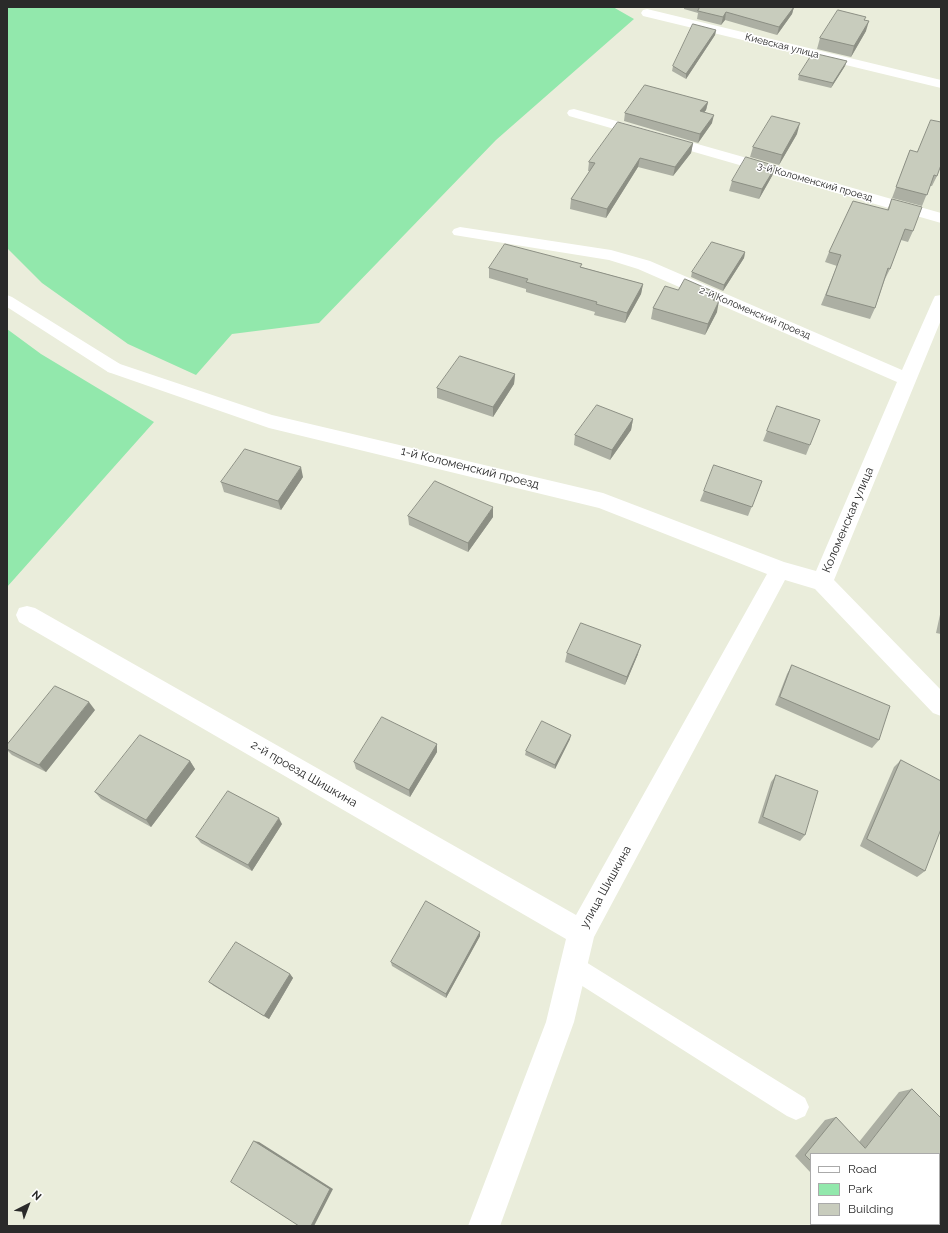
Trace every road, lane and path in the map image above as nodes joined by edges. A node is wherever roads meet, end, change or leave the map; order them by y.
1 (647, 13) dead end
2 (941, 84) edge
3 (574, 113) dead end
4 (941, 218) edge
5 (460, 232) dead end
6 (7, 300) edge
7 (941, 300) edge
8 (114, 368) joint
9 (907, 379) junction
10 (780, 570) junction
11 (822, 582) junction
12 (27, 615) dead end
13 (941, 706) edge
14 (581, 933) junction
15 (573, 967) junction
16 (796, 1107) dead end
17 (484, 1226) edge

1 - 2 street, Киевская улица
3 - 4 street, 3-й Коломенский проезд
5 - 9 street, 2-й Коломенский проезд
6 - 8 lane
7 - 9 street, Коломенская улица
8 - 10 street, 1-й Коломенский проезд
9 - 11 street, Коломенская улица
10 - 11 street, 1-й Коломенский проезд
10 - 14 street, улица Шишкина
11 - 13 street, Коломенская улица
12 - 14 street, 2-й проезд Шишкина
14 - 15 street, улица Шишкина
15 - 16 lane
15 - 17 street, улица Шишкина

